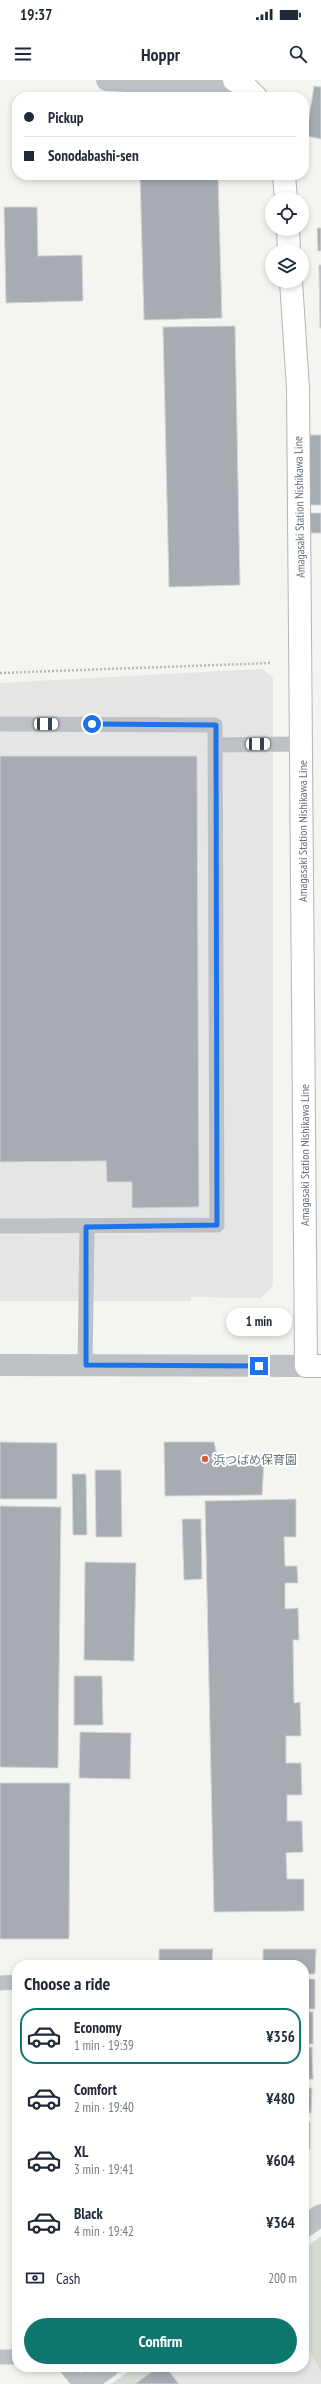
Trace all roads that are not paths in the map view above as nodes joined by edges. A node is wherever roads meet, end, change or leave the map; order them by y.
1 (107, 80) edge
2 (245, 88) edge
3 (284, 180) edge
4 (285, 192) edge
5 (291, 288) edge
6 (0, 724) edge
7 (301, 744) junction
8 (215, 745) junction
9 (0, 1226) edge
10 (86, 1227) junction
11 (0, 1365) edge
12 (86, 1365) junction
13 (313, 1366) edge
14 (12, 1982) edge
15 (0, 1983) edge
16 (321, 2215) edge
17 (309, 2223) edge
18 (0, 2357) edge
19 (12, 2357) edge
20 (70, 2372) edge
21 (101, 2372) edge
22 (80, 2384) edge
23 (84, 2384) edge

1 - 2 street
3 - 4 main road
5 - 7 main road, Amagasaki Station Nishikawa Line
6 - 8 lane
7 - 8 lane
7 - 13 main road, Amagasaki Station Nishikawa Line
8 - 10 lane
9 - 10 lane
10 - 12 lane
11 - 12 street
12 - 13 street
14 - 15 lane
16 - 17 street
18 - 19 lane
20 - 22 lane
21 - 23 street

